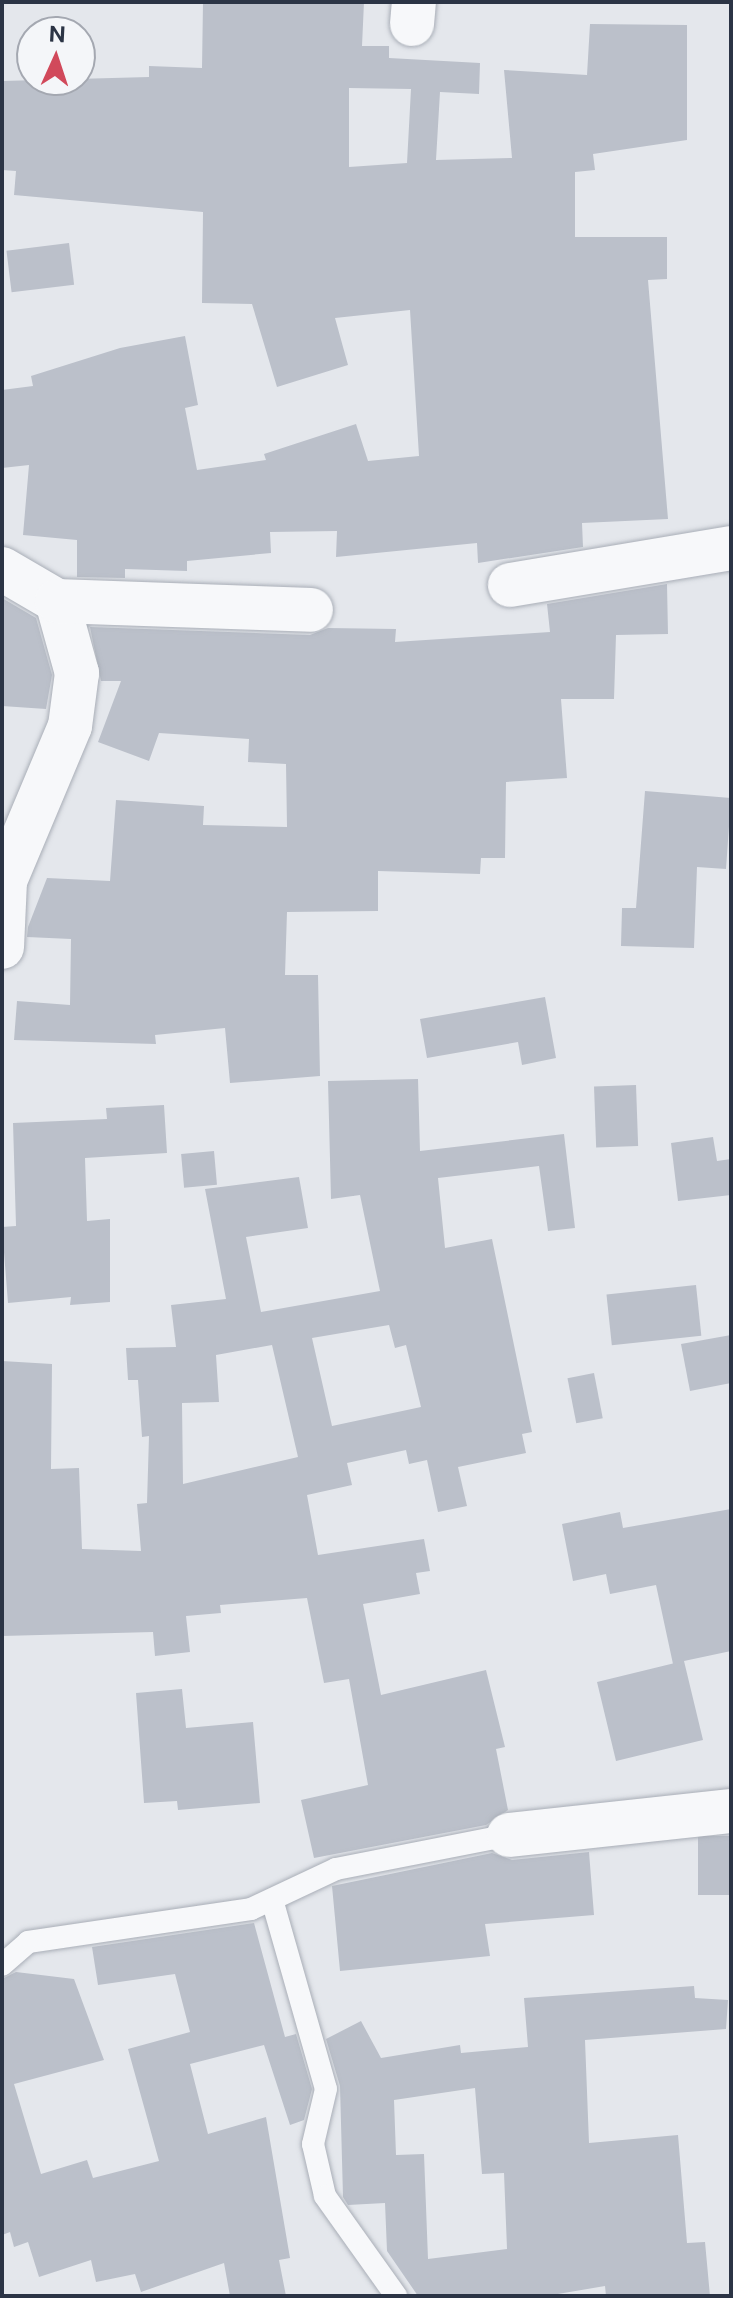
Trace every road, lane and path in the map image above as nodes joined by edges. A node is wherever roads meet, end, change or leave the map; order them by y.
1 (731, 548) edge
2 (2, 569) edge
3 (510, 585) dead end
4 (57, 601) junction
5 (311, 610) dead end
6 (2, 947) edge
7 (731, 1811) edge
8 (509, 1835) joint
9 (273, 1903) junction
10 (2, 1965) edge
11 (396, 2296) edge

1 - 3 street
2 - 4 street
4 - 5 street
4 - 6 street
7 - 8 street
8 - 9 lane
9 - 10 lane
9 - 11 lane

